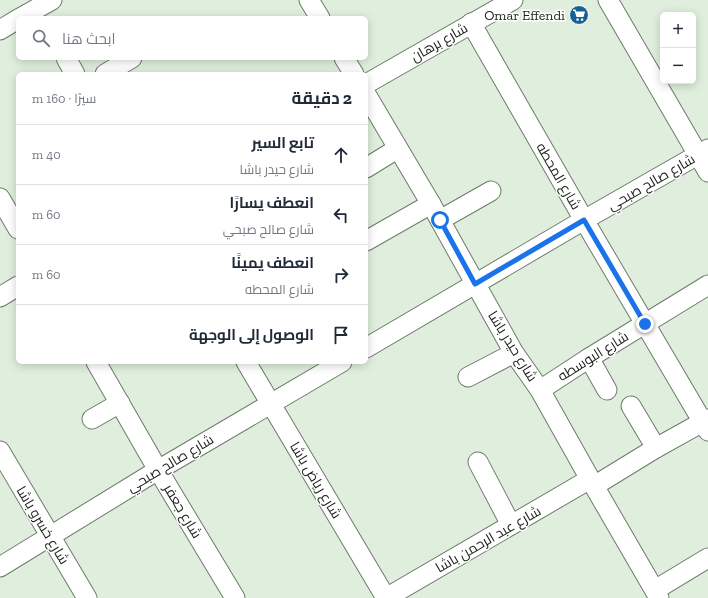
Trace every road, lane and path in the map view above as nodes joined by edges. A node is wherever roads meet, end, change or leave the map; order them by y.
1 (310, 0) edge
2 (513, 0) edge
3 (608, 0) edge
4 (41, 7) edge
5 (24, 16) edge
6 (319, 16) edge
7 (16, 21) edge
8 (472, 23) junction
9 (0, 30) edge
10 (67, 60) edge
11 (128, 60) edge
12 (345, 60) edge
13 (74, 72) edge
14 (108, 72) edge
15 (353, 72) edge
16 (368, 83) edge
17 (368, 97) edge
18 (397, 148) junction
19 (703, 152) edge
20 (368, 167) edge
21 (708, 172) edge
22 (491, 191) dead end
23 (7, 201) edge
24 (435, 212) junction
25 (584, 220) junction
26 (16, 224) edge
27 (368, 240) edge
28 (475, 284) junction
29 (708, 285) edge
30 (16, 287) edge
31 (0, 297) edge
32 (645, 324) junction
33 (368, 347) edge
34 (514, 353) junction
35 (589, 358) junction
36 (97, 364) edge
37 (247, 364) edge
38 (339, 364) edge
39 (468, 377) dead end
40 (540, 390) junction
41 (607, 390) dead end
42 (120, 403) junction
43 (271, 404) junction
44 (631, 406) dead end
45 (92, 419) dead end
46 (706, 424) edge
47 (656, 448) junction
48 (0, 451) edge
49 (478, 462) dead end
50 (158, 470) junction
51 (592, 482) junction
52 (511, 525) junction
53 (50, 536) junction
54 (708, 558) edge
55 (0, 567) edge
56 (657, 594) edge
57 (87, 598) edge
58 (235, 598) edge
59 (386, 598) edge

1 - 6 street
2 - 8 street, شارع برهان
3 - 19 street
4 - 5 street
7 - 9 street
8 - 16 street, شارع برهان
8 - 25 street, شارع المحطه
10 - 13 street
11 - 14 street
12 - 15 street
17 - 18 street, شارع حيدر باشا
18 - 20 street
18 - 24 street, شارع حيدر باشا
19 - 21 street
19 - 25 street, شارع صالح صبحي
22 - 24 street
23 - 26 street
24 - 27 street
24 - 28 street, شارع حيدر باشا
25 - 28 street, شارع صالح صبحي
25 - 32 street, شارع المحطه
28 - 33 street, شارع صالح صبحي
28 - 34 street, شارع حيدر باشا
29 - 32 street, شارع البوسطه
30 - 31 street
32 - 35 street, شارع البوسطه
32 - 46 street, شارع المحطه
34 - 39 street
34 - 40 street, شارع حيدر باشا
35 - 40 street, شارع البوسطه
35 - 41 street
36 - 42 street, شارع جعفر
37 - 43 street, شارع رياض باشا
38 - 43 street, شارع صالح صبحي
40 - 51 street, شارع حيدر باشا
42 - 45 street
42 - 50 street, شارع جعفر
43 - 50 street, شارع صالح صبحي
43 - 59 street, شارع رياض باشا
44 - 47 street
46 - 47 street, شارع عبد الرحمن باشا
47 - 51 street, شارع عبد الرحمن باشا
48 - 53 street, شارع خسرو باشا
49 - 52 street
50 - 53 street, شارع صالح صبحي
50 - 58 street, شارع جعفر
51 - 52 street, شارع عبد الرحمن باشا
51 - 56 street, شارع حيدر باشا
52 - 59 street, شارع عبد الرحمن باشا
53 - 55 street, شارع صالح صبحي
53 - 57 street, شارع خسرو باشا
54 - 56 street

